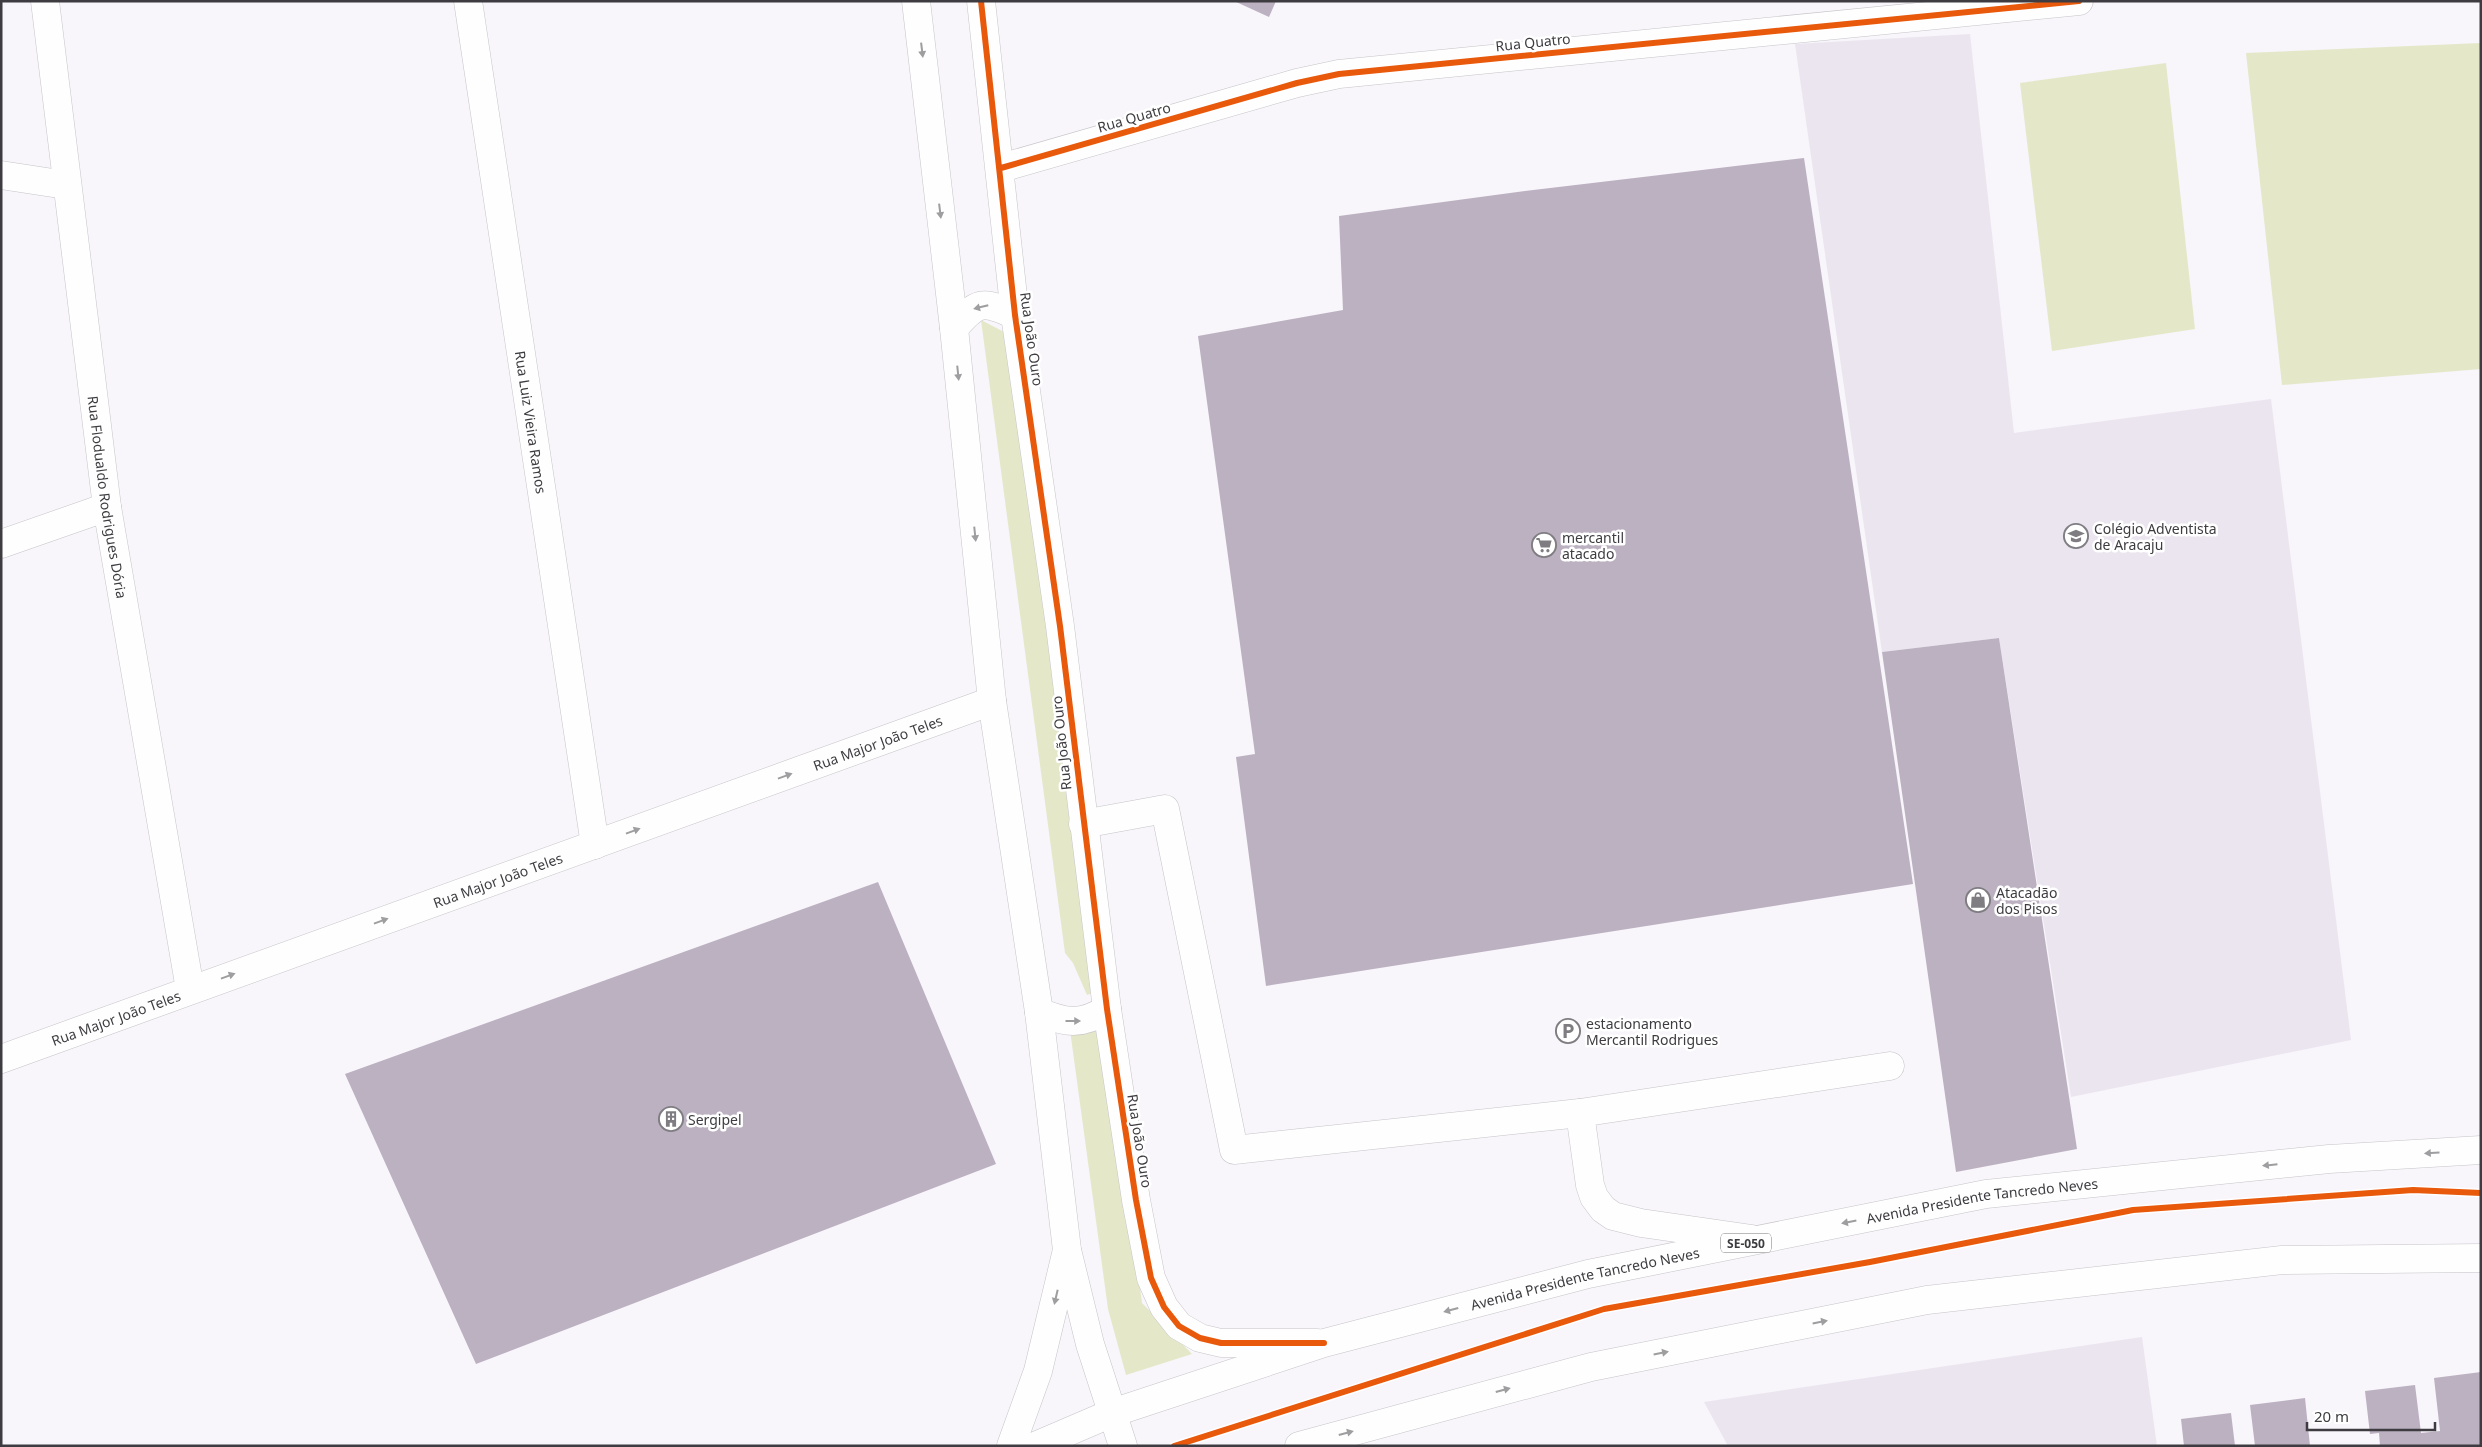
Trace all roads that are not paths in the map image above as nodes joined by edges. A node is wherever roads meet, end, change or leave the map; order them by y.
1 (45, 1) edge
2 (468, 1) edge
3 (916, 1) edge
4 (981, 1) edge
5 (2078, 1) edge
6 (1000, 168) junction
7 (1, 175) edge
8 (66, 185) junction
9 (1015, 315) junction
10 (954, 328) junction
11 (107, 507) junction
12 (1, 544) edge
13 (992, 701) junction
14 (1083, 824) junction
15 (595, 845) junction
16 (190, 989) junction
17 (1107, 1009) junction
18 (1039, 1012) junction
19 (1, 1059) edge
20 (1890, 1066) dead end
21 (1580, 1113) junction
22 (2481, 1150) edge
23 (1759, 1240) junction
24 (1067, 1250) junction
25 (2481, 1258) edge
26 (1324, 1343) junction
27 (1112, 1413) junction
28 (1011, 1446) edge
29 (1035, 1446) edge
30 (1123, 1446) edge
31 (1299, 1446) edge

1 - 8 street, Rua Flodualdo Rodrigues Dória
2 - 15 street, Rua Luiz Vieira Ramos
3 -> 10 street
4 - 6 street, Rua João Ouro
5 - 6 street, Rua Quatro
6 - 9 street, Rua João Ouro
7 - 8 street
8 - 11 street, Rua Flodualdo Rodrigues Dória
9 -> 10 street
9 - 14 street, Rua João Ouro
10 -> 13 street
11 - 12 street
11 - 16 street, Rua Flodualdo Rodrigues Dória
15 -> 13 street, Rua Major João Teles
13 - 18 street
14 - 17 street, Rua João Ouro
14 - 21 street
16 -> 15 street, Rua Major João Teles
16 - 19 street, Rua Major João Teles
18 -> 17 street
17 - 26 street, Rua João Ouro
18 - 24 street
20 - 21 street
21 - 23 street
22 -> 23 street, Avenida Presidente Tancredo Neves / SE-050
23 -> 26 street, Avenida Presidente Tancredo Neves / SE-050
24 - 27 street
24 -> 28 street
31 -> 25 street
26 - 27 street, Avenida Presidente Tancredo Neves / SE-050
27 - 29 street, Avenida Presidente Tancredo Neves / SE-050
27 - 30 street

